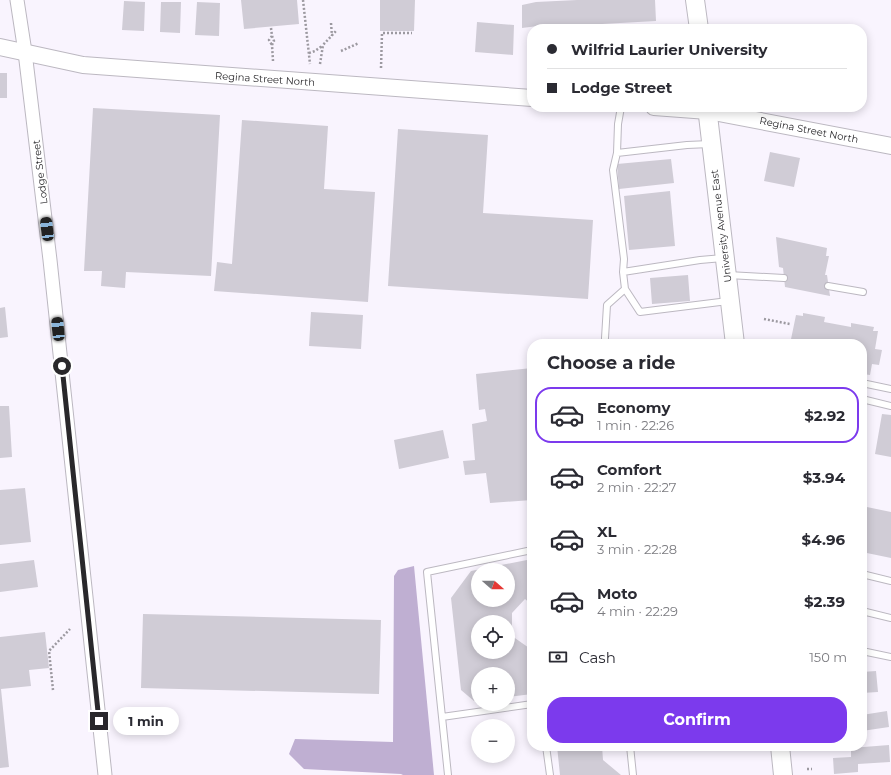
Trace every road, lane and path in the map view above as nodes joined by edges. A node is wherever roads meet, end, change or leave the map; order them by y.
1 (17, 0) edge
2 (303, 0) edge
3 (696, 0) edge
4 (331, 23) dead end
5 (698, 24) edge
6 (271, 28) dead end
7 (336, 31) dead end
8 (412, 33) dead end
9 (332, 36) junction
10 (360, 43) dead end
11 (323, 45) junction
12 (0, 48) edge
13 (26, 52) junction
14 (341, 52) dead end
15 (309, 53) junction
16 (273, 61) dead end
17 (310, 64) dead end
18 (320, 64) dead end
19 (381, 68) dead end
20 (527, 98) edge
21 (620, 112) edge
22 (708, 112) edge
23 (723, 112) edge
24 (712, 144) junction
25 (891, 146) edge
26 (617, 153) junction
27 (726, 266) junction
28 (623, 272) junction
29 (784, 278) dead end
30 (828, 286) dead end
31 (624, 288) junction
32 (863, 292) dead end
33 (730, 301) junction
34 (764, 319) dead end
35 (790, 324) dead end
36 (605, 338) dead end
37 (734, 339) edge
38 (867, 384) edge
39 (891, 389) edge
40 (867, 400) edge
41 (891, 406) edge
42 (527, 551) edge
43 (867, 575) edge
44 (891, 581) edge
45 (867, 612) edge
46 (891, 618) edge
47 (70, 628) dead end
48 (867, 652) edge
49 (891, 657) edge
50 (53, 690) dead end
51 (527, 705) edge
52 (442, 717) junction
53 (547, 751) edge
54 (631, 751) edge
55 (781, 751) edge
56 (807, 769) dead end
57 (812, 769) dead end
58 (105, 775) edge
59 (448, 775) edge
60 (550, 775) edge
61 (633, 775) edge
62 (783, 775) edge

1 - 13 street, Lodge Street
2 - 15 path
3 - 5 main road
4 - 9 path
6 - 16 path
7 - 9 path
8 - 19 path
9 - 11 path
10 - 14 path
11 - 15 path
11 - 18 path
12 - 13 street, Regina Street North
13 - 20 street, Regina Street North
13 - 58 street, Lodge Street
15 - 17 path
21 - 26 lane
22 - 24 main road, University Avenue East
23 - 25 street, Regina Street North
24 - 26 lane
24 - 27 main road, University Avenue East
26 - 28 lane
27 - 28 lane
27 - 29 lane
27 - 33 main road, University Avenue East
28 - 31 lane
30 - 32 lane
31 - 33 lane
31 - 36 lane
33 - 37 main road, University Avenue East
34 - 35 path
38 - 39 lane
40 - 41 lane
42 - 52 lane
43 - 44 lane
45 - 46 lane
47 - 50 path
48 - 49 lane
51 - 52 lane
52 - 59 lane
53 - 60 lane
54 - 61 lane
55 - 62 main road
56 - 57 path

